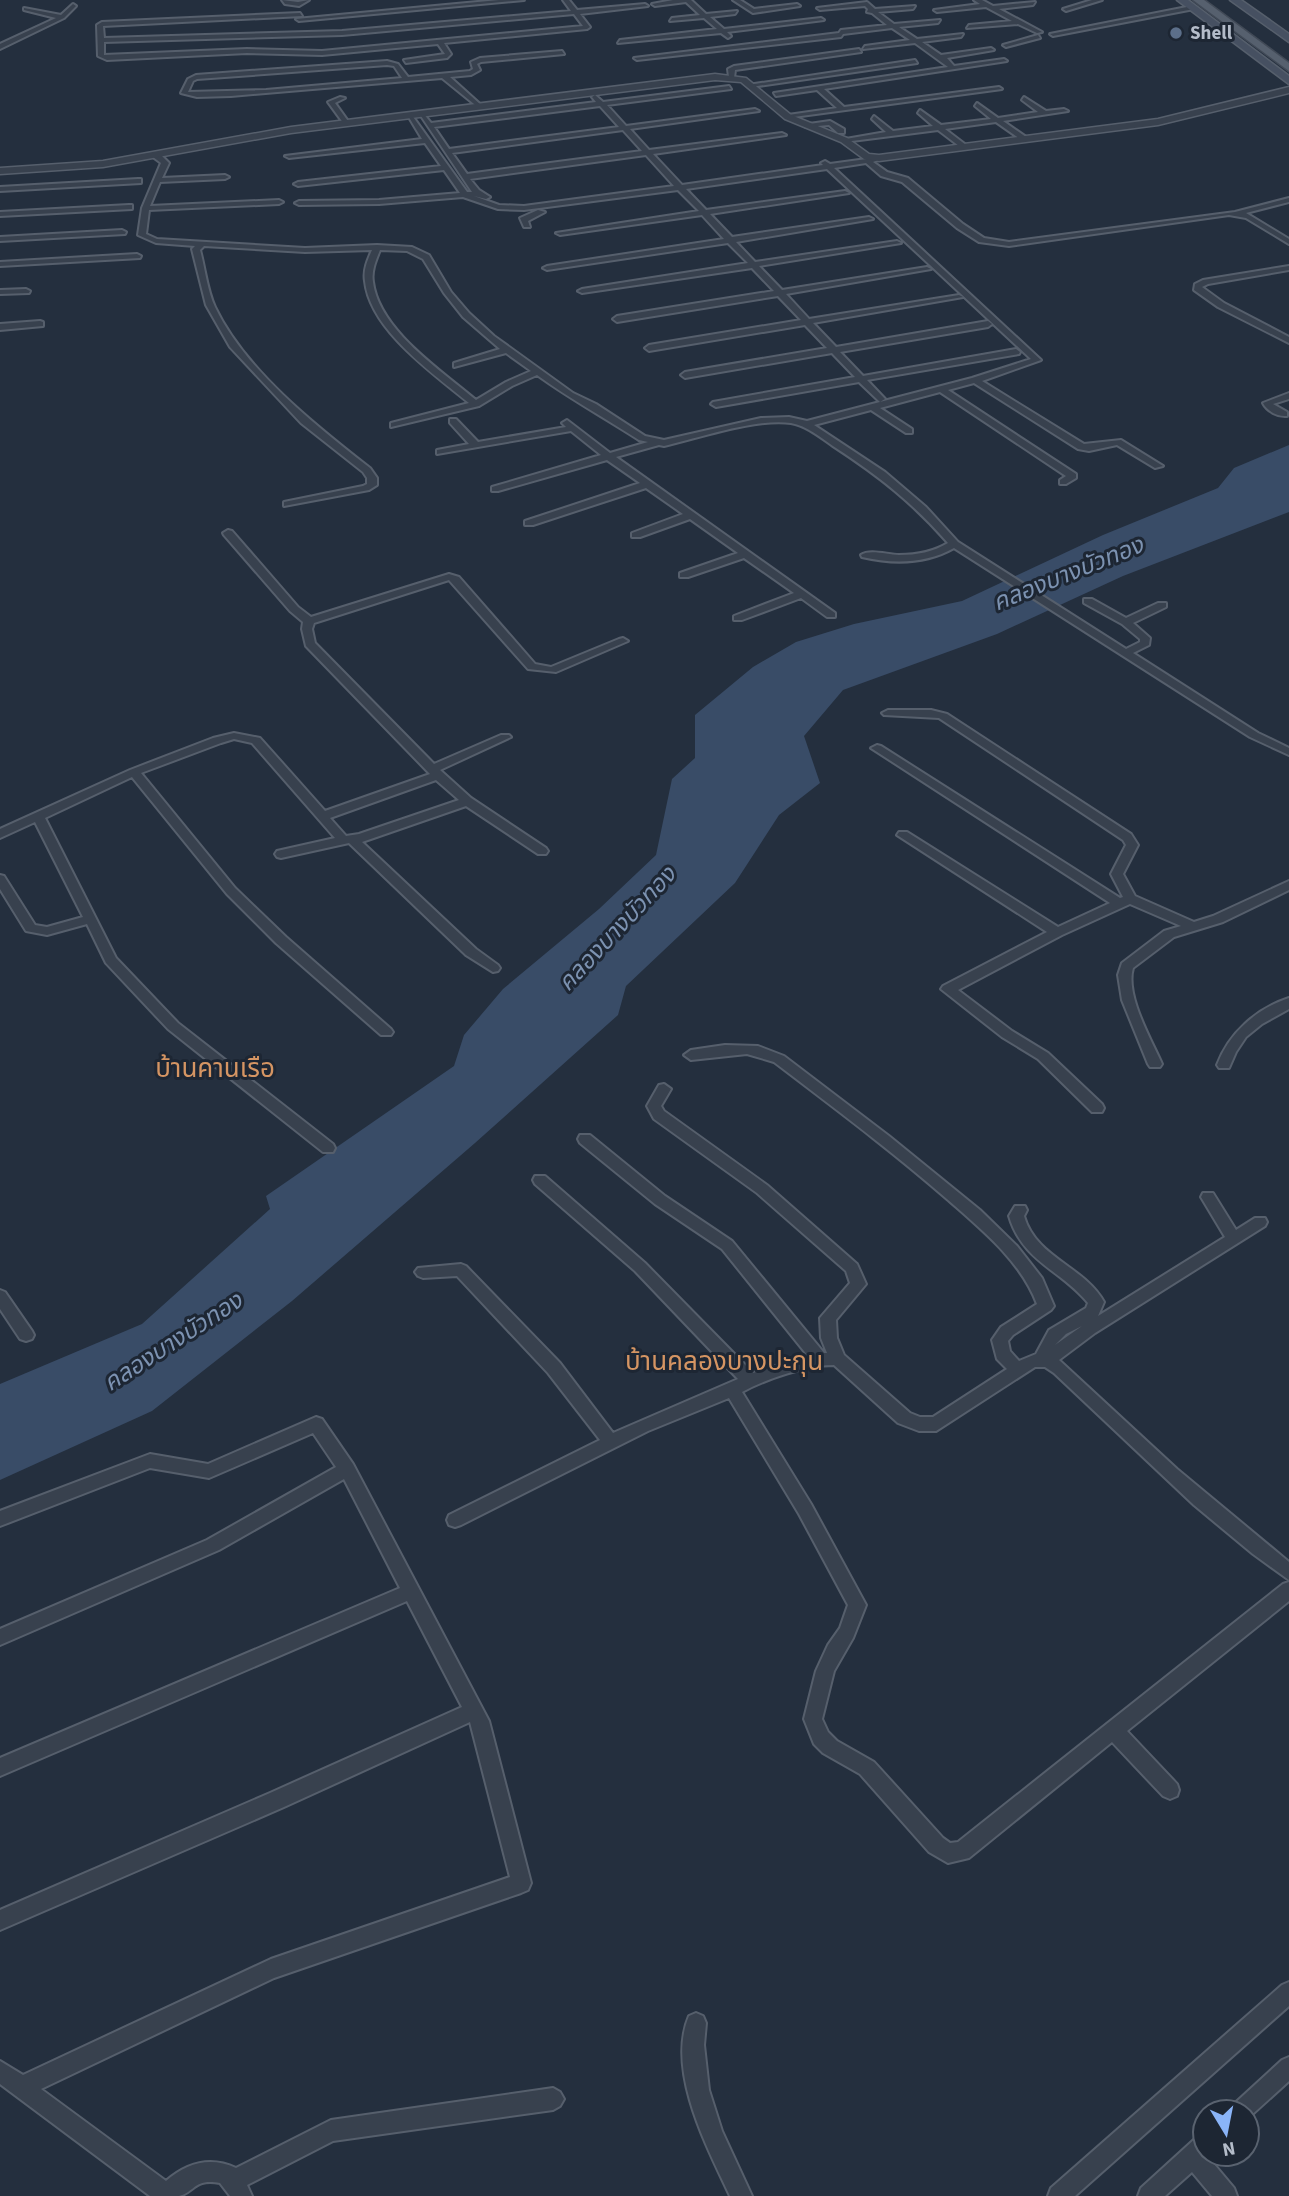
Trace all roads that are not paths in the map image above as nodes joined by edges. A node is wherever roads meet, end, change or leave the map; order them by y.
1 (285, 0) edge
2 (306, 0) edge
3 (521, 0) edge
4 (566, 0) edge
5 (687, 0) edge
6 (736, 0) edge
7 (977, 0) edge
8 (1099, 0) edge
9 (1226, 1) edge
10 (1190, 2) edge
11 (1033, 3) dead end
12 (299, 4) junction
13 (655, 4) dead end
14 (645, 5) dead end
15 (73, 6) dead end
16 (797, 6) dead end
17 (913, 6) dead end
18 (988, 6) junction
19 (820, 8) dead end
20 (26, 9) dead end
21 (1066, 9) dead end
22 (937, 10) dead end
23 (872, 11) junction
24 (577, 12) junction
25 (735, 12) dead end
26 (705, 16) junction
27 (62, 17) junction
28 (300, 17) junction
29 (672, 20) dead end
30 (938, 21) dead end
31 (1018, 22) junction
32 (894, 26) junction
33 (969, 27) dead end
34 (1289, 30) edge
35 (1277, 31) junction
36 (724, 32) junction
37 (289, 34) junction
38 (1039, 35) junction
39 (961, 36) dead end
40 (1289, 39) edge
41 (102, 40) junction
42 (440, 41) junction
43 (917, 41) junction
44 (620, 42) dead end
45 (1006, 45) dead end
46 (0, 47) edge
47 (743, 48) junction
48 (991, 50) dead end
49 (273, 51) junction
50 (562, 53) dead end
51 (1289, 53) edge
52 (940, 57) junction
53 (637, 58) dead end
54 (406, 61) dead end
55 (1004, 61) dead end
56 (915, 62) dead end
57 (761, 64) junction
58 (1289, 68) edge
59 (953, 69) junction
60 (443, 75) junction
61 (732, 77) junction
62 (406, 79) junction
63 (1289, 81) edge
64 (751, 85) junction
65 (729, 88) dead end
66 (818, 88) junction
67 (999, 89) dead end
68 (1289, 90) edge
69 (776, 94) dead end
70 (595, 97) dead end
71 (342, 98) dead end
72 (1024, 99) dead end
73 (603, 104) junction
74 (977, 105) dead end
75 (479, 106) junction
76 (842, 109) junction
77 (755, 111) dead end
78 (1064, 111) dead end
79 (920, 112) dead end
80 (1044, 113) junction
81 (421, 114) junction
82 (409, 115) junction
83 (788, 117) junction
84 (874, 118) dead end
85 (997, 119) junction
86 (347, 122) junction
87 (431, 125) junction
88 (939, 127) junction
89 (626, 128) junction
90 (891, 133) junction
91 (782, 135) dead end
92 (843, 135) junction
93 (1023, 139) junction
94 (427, 141) junction
95 (963, 147) junction
96 (447, 151) junction
97 (649, 153) junction
98 (156, 155) junction
99 (289, 156) dead end
100 (865, 159) junction
101 (826, 165) junction
102 (447, 167) junction
103 (0, 171) edge
104 (225, 177) dead end
105 (466, 177) junction
106 (158, 180) junction
107 (138, 181) dead end
108 (298, 184) dead end
109 (678, 185) junction
110 (0, 189) edge
111 (476, 192) junction
112 (845, 193) dead end
113 (466, 195) junction
114 (1289, 200) edge
115 (279, 202) dead end
116 (299, 203) dead end
117 (541, 206) junction
118 (129, 207) dead end
119 (147, 208) junction
120 (704, 212) junction
121 (1238, 213) junction
122 (0, 215) edge
123 (869, 219) dead end
124 (527, 225) dead end
125 (122, 232) dead end
126 (560, 233) dead end
127 (0, 239) edge
128 (729, 240) junction
129 (1289, 242) edge
130 (203, 243) junction
131 (897, 243) dead end
132 (377, 247) junction
133 (137, 256) dead end
134 (0, 264) edge
135 (752, 265) junction
136 (547, 268) dead end
137 (1289, 268) edge
138 (927, 269) dead end
139 (26, 290) dead end
140 (582, 291) dead end
141 (0, 292) edge
142 (778, 293) junction
143 (959, 297) dead end
144 (617, 319) dead end
145 (807, 322) junction
146 (40, 324) dead end
147 (988, 324) dead end
148 (0, 327) edge
149 (1289, 340) edge
150 (649, 348) dead end
151 (506, 350) junction
152 (834, 350) junction
153 (1016, 352) dead end
154 (457, 365) dead end
155 (537, 372) junction
156 (685, 375) dead end
157 (859, 379) junction
158 (975, 380) junction
159 (941, 389) junction
160 (1289, 396) edge
161 (877, 403) junction
162 (476, 404) junction
163 (716, 404) dead end
164 (1284, 414) dead end
165 (453, 421) dead end
166 (394, 425) dead end
167 (807, 425) junction
168 (909, 431) dead end
169 (654, 443) junction
170 (476, 446) junction
171 (440, 452) dead end
172 (608, 456) junction
173 (1158, 466) dead end
174 (1063, 482) dead end
175 (647, 484) junction
176 (495, 489) dead end
177 (287, 504) dead end
178 (691, 515) junction
179 (529, 523) dead end
180 (228, 533) dead end
181 (636, 536) dead end
182 (954, 544) junction
183 (745, 554) junction
184 (866, 555) dead end
185 (684, 575) dead end
186 (802, 594) junction
187 (1088, 601) dead end
188 (1162, 605) dead end
189 (831, 615) dead end
190 (738, 618) dead end
191 (309, 621) junction
192 (1125, 622) junction
193 (623, 641) dead end
194 (1126, 653) junction
195 (888, 713) dead end
196 (505, 737) dead end
197 (1286, 747) edge
198 (877, 748) dead end
199 (134, 772) junction
200 (435, 772) junction
201 (467, 801) junction
202 (38, 816) junction
203 (323, 816) junction
204 (0, 834) edge
205 (903, 835) dead end
206 (348, 840) junction
207 (542, 852) dead end
208 (281, 853) dead end
209 (0, 878) edge
210 (1289, 885) edge
211 (1274, 892) junction
212 (1289, 901) edge
213 (1125, 902) junction
214 (91, 919) junction
215 (1190, 925) junction
216 (1057, 932) junction
217 (493, 968) dead end
218 (1289, 1003) edge
219 (386, 1032) dead end
220 (691, 1055) dead end
221 (1155, 1065) dead end
222 (1224, 1065) dead end
223 (664, 1089) dead end
224 (1097, 1108) dead end
225 (585, 1139) dead end
226 (328, 1148) dead end
227 (540, 1180) dead end
228 (1208, 1198) dead end
229 (1020, 1210) dead end
230 (1260, 1222) dead end
231 (1234, 1239) junction
232 (423, 1272) dead end
233 (0, 1296) edge
234 (26, 1335) dead end
235 (820, 1359) junction
236 (838, 1359) junction
237 (1044, 1360) junction
238 (1018, 1370) junction
239 (750, 1380) junction
240 (732, 1390) junction
241 (611, 1442) junction
242 (346, 1469) junction
243 (0, 1519) edge
244 (455, 1520) dead end
245 (1289, 1572) edge
246 (1289, 1590) edge
247 (411, 1591) junction
248 (0, 1637) edge
249 (474, 1711) junction
250 (1113, 1730) junction
251 (0, 1767) edge
252 (1170, 1790) dead end
253 (0, 1920) edge
254 (1289, 1992) edge
255 (696, 2023) dead end
256 (1289, 2067) edge
257 (0, 2071) edge
258 (22, 2087) junction
259 (1255, 2098) edge
260 (552, 2099) dead end
261 (1191, 2157) edge
262 (1210, 2168) edge
263 (237, 2189) edge
264 (167, 2195) edge
265 (741, 2196) edge
266 (1059, 2196) edge
267 (1149, 2196) edge
268 (1226, 2196) edge

1 - 12 street
2 - 12 street
3 - 28 street
4 - 24 street
5 - 13 street
5 - 26 street
6 - 16 street
7 - 18 street
8 - 21 street
9 - 35 main road
9 - 51 main road
10 - 38 street
10 - 58 main road
10 - 63 main road
11 - 18 street
12 - 28 street
14 - 24 street
15 - 27 street
17 - 23 street
18 - 22 street
18 - 31 street
19 - 23 street
20 - 27 street
23 - 32 street
23 - 36 street
24 - 37 street
24 - 42 street
25 - 26 street
26 - 29 street
26 - 36 street
27 - 46 street
28 - 37 street
28 - 41 street
30 - 32 street
31 - 33 street
31 - 38 street
32 - 43 street
32 - 47 street
34 - 35 street
35 - 40 main road
36 - 44 street
36 - 47 street
37 - 41 street
37 - 49 street
38 - 45 street
39 - 43 street
41 - 49 street
42 - 49 street
42 - 54 street
43 - 52 street
43 - 57 street
47 - 53 street
47 - 57 street
48 - 52 street
50 - 60 street
52 - 59 street
55 - 59 street
56 - 64 street
57 - 61 street
59 - 66 street
60 - 62 street
60 - 75 street
61 - 64 street
61 - 75 street
62 - 62 street
64 - 83 street
65 - 73 street
66 - 69 street
66 - 76 street
67 - 76 street
68 - 93 street
70 - 73 street
71 - 86 street
72 - 80 street
73 - 87 street
73 - 89 street
74 - 85 street
75 - 81 street
76 - 83 street
77 - 89 street
78 - 80 street
79 - 88 street
80 - 85 street
81 - 82 street
81 - 87 street
82 - 86 street
82 - 94 street
83 - 92 street
84 - 90 street
85 - 88 street
85 - 93 street
86 - 98 street
87 - 96 street
88 - 90 street
88 - 95 street
89 - 96 street
89 - 97 street
90 - 92 street
91 - 97 street
92 - 100 street
93 - 95 street
94 - 99 street
94 - 102 street
95 - 100 street
96 - 105 street
97 - 105 street
97 - 109 street
98 - 103 street
98 - 106 street
100 - 101 street
100 - 121 street
101 - 109 street
101 - 158 street
102 - 108 street
102 - 113 street
104 - 106 street
105 - 111 street
106 - 119 street
107 - 110 street
109 - 111 street
109 - 117 street
109 - 120 street
111 - 113 street
112 - 120 street
113 - 116 street
113 - 117 street
114 - 121 street
115 - 119 street
117 - 124 street
118 - 122 street
119 - 130 street
120 - 126 street
120 - 128 street
121 - 129 street
123 - 128 street
125 - 127 street
128 - 135 street
128 - 136 street
130 - 132 street
130 - 177 street
131 - 135 street
132 - 151 street
132 - 162 street
133 - 134 street
135 - 140 street
135 - 142 street
137 - 149 street
138 - 142 street
139 - 141 street
142 - 144 street
142 - 145 street
143 - 145 street
145 - 150 street
145 - 152 street
146 - 148 street
147 - 152 street
151 - 154 street
151 - 155 street
152 - 156 street
152 - 157 street
153 - 157 street
155 - 162 street
155 - 169 street
157 - 161 street
157 - 163 street
158 - 159 street
158 - 173 street
159 - 161 street
159 - 174 street
160 - 164 street
161 - 167 street
161 - 168 street
162 - 166 street
165 - 170 street
167 - 169 street
167 - 182 street
169 - 172 street
170 - 171 street
170 - 172 street
172 - 175 street
172 - 176 street
175 - 178 street
175 - 179 street
178 - 181 street
178 - 183 street
180 - 191 street
182 - 184 street
182 - 194 street
183 - 185 street
183 - 186 street
186 - 189 street
186 - 190 street
187 - 192 street
188 - 192 street
191 - 193 street
191 - 200 street
192 - 194 street
194 - 197 street
195 - 213 street
196 - 200 street
198 - 213 street
199 - 202 street
199 - 203 street
199 - 219 street
200 - 201 street
200 - 203 street
201 - 206 street
201 - 207 street
202 - 204 street
202 - 214 street
203 - 206 street
205 - 216 street
206 - 208 street
206 - 217 street
209 - 214 street
210 - 211 street
211 - 212 street
211 - 215 street
213 - 215 street
213 - 216 street
214 - 226 street
215 - 221 street
216 - 224 street
218 - 222 street
220 - 238 street
223 - 236 street
225 - 235 street
227 - 239 street
228 - 231 street
229 - 237 street
230 - 231 street
231 - 237 street
232 - 241 street
233 - 234 street
235 - 236 street
235 - 239 street
236 - 238 street
237 - 238 street
237 - 245 street
239 - 240 street
240 - 241 street
240 - 250 street
241 - 244 street
242 - 243 street
242 - 247 street
242 - 248 street
246 - 250 street
247 - 249 street
247 - 251 street
249 - 253 street
249 - 258 street
250 - 252 street
254 - 266 street
255 - 265 street
256 - 259 street
257 - 258 street
258 - 264 street
260 - 263 street
261 - 267 street
262 - 268 street
263 - 264 street

